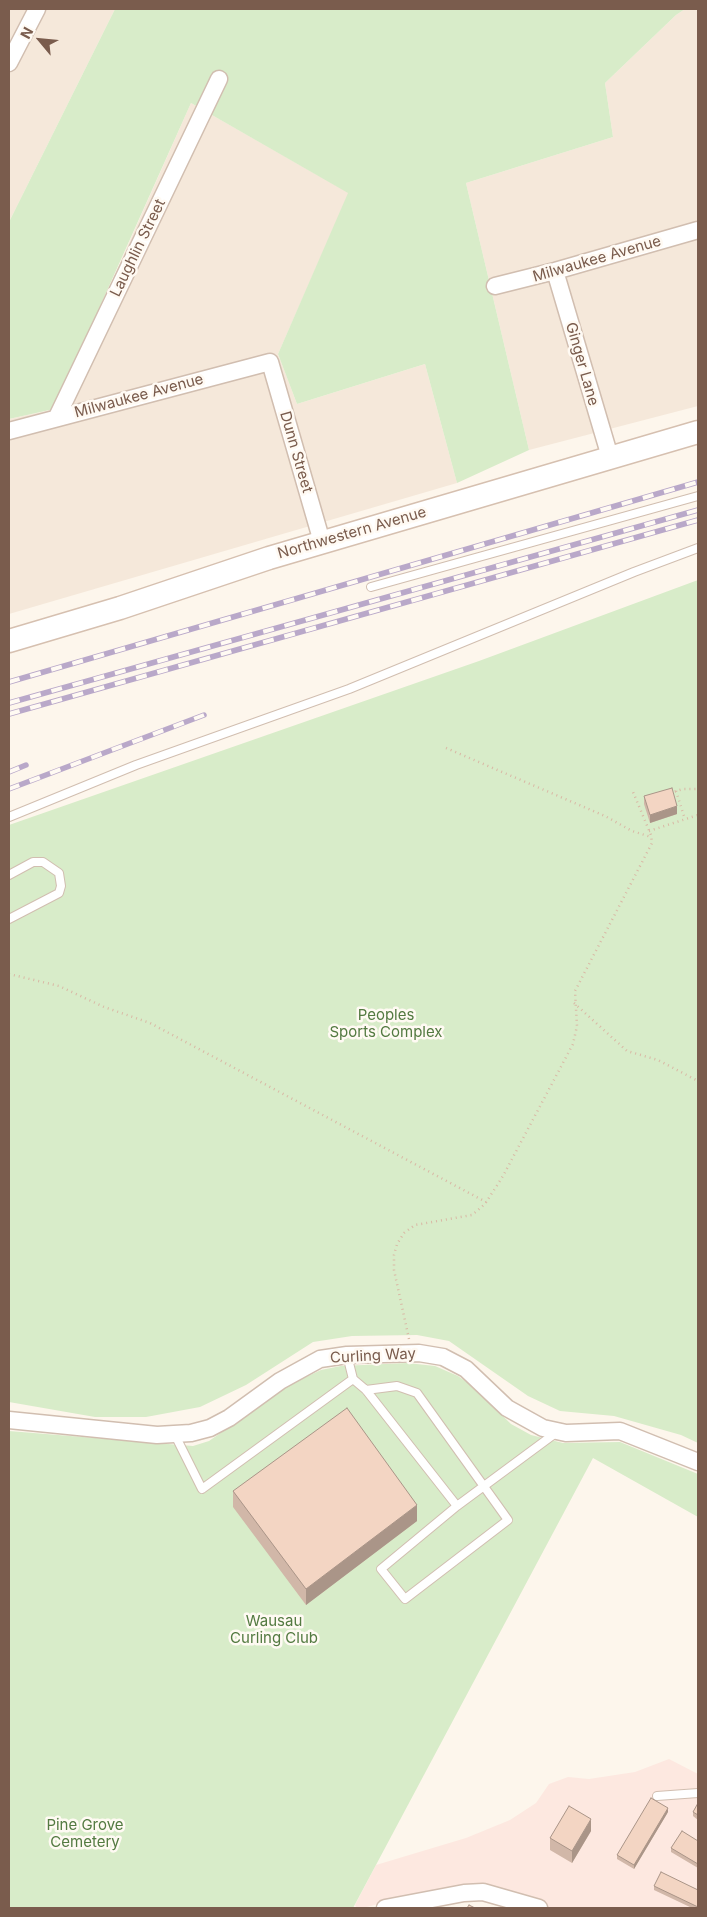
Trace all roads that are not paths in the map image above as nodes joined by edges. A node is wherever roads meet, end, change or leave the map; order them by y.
1 (37, 9) edge
2 (9, 64) edge
3 (219, 79) dead end
4 (698, 230) edge
5 (555, 272) junction
6 (495, 286) dead end
7 (270, 362) joint
8 (57, 417) junction
9 (9, 431) edge
10 (698, 432) edge
11 (610, 457) junction
12 (698, 496) edge
13 (322, 542) junction
14 (698, 548) edge
15 (371, 587) dead end
16 (9, 641) edge
17 (9, 817) edge
18 (9, 875) edge
19 (9, 918) edge
20 (348, 1355) junction
21 (353, 1380) junction
22 (366, 1390) junction
23 (9, 1420) edge
24 (558, 1432) junction
25 (175, 1435) junction
26 (698, 1462) edge
27 (484, 1486) junction
28 (457, 1506) junction
29 (698, 1793) edge
30 (657, 1796) dead end
31 (386, 1908) edge
32 (540, 1908) edge

1 - 2 street
3 - 8 street, Laughlin Street
4 - 5 street, Milwaukee Avenue
5 - 6 street, Milwaukee Avenue
5 - 11 street, Ginger Lane
7 - 8 street, Milwaukee Avenue
7 - 13 street, Dunn Street
8 - 9 street, Milwaukee Avenue
10 - 11 street, Northwestern Avenue
11 - 13 street, Northwestern Avenue
12 - 15 lane
13 - 16 street, Northwestern Avenue
14 - 17 lane
18 - 19 lane
20 - 21 lane
20 - 24 street, Curling Way
20 - 25 street, Curling Way
21 - 22 lane
21 - 25 lane
22 - 27 lane
22 - 28 lane
23 - 25 street, Curling Way
24 - 26 street, Curling Way
24 - 27 lane
27 - 28 lane
27 - 28 lane
29 - 30 lane
31 - 32 street

